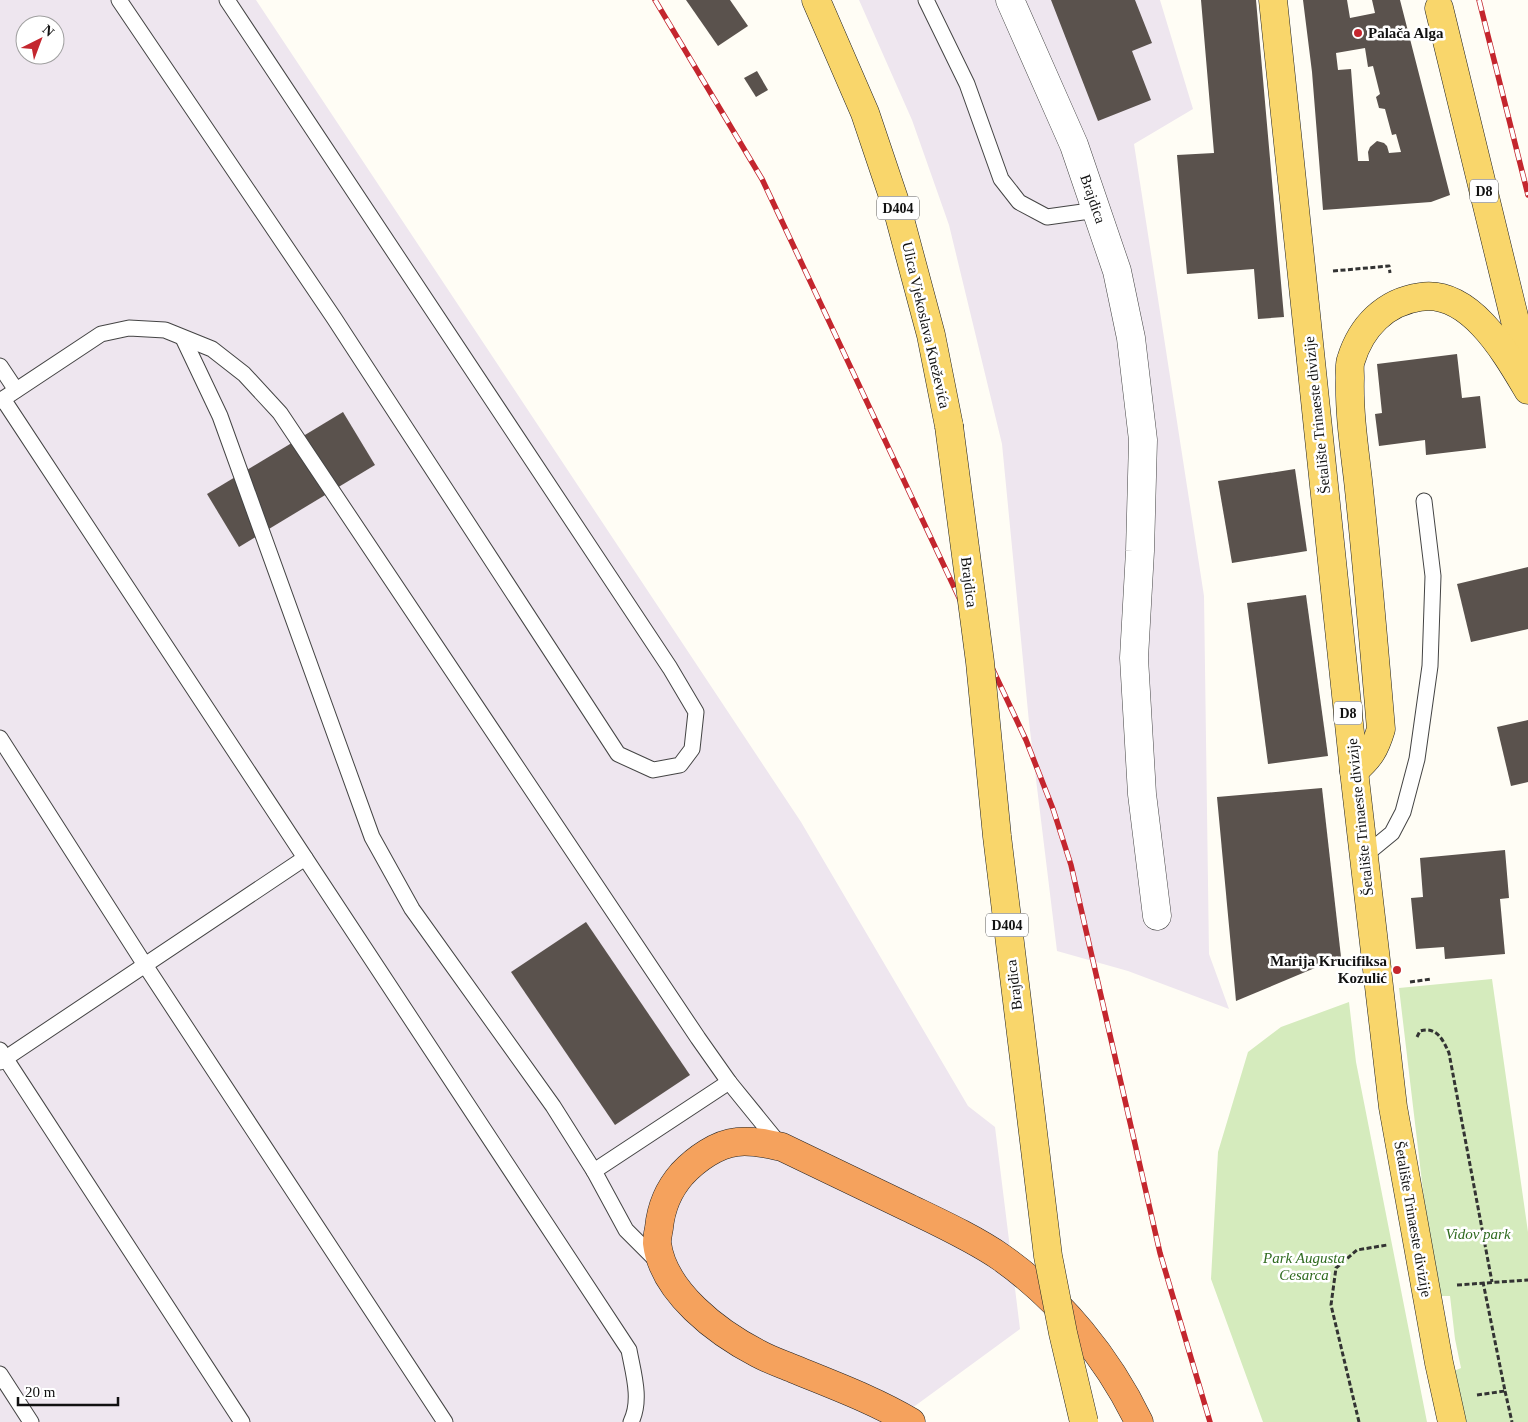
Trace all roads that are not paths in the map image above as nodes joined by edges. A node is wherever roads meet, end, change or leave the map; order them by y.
1 (119, 0) edge
2 (227, 0) edge
3 (816, 0) edge
4 (926, 0) edge
5 (1010, 0) edge
6 (1273, 0) edge
7 (1439, 8) dead end
8 (1097, 210) junction
9 (183, 338) junction
10 (0, 366) edge
11 (1528, 374) edge
12 (16, 390) junction
13 (1528, 390) edge
14 (2, 400) edge
15 (949, 426) joint
16 (1424, 501) dead end
17 (0, 738) edge
18 (1354, 771) junction
19 (1364, 856) junction
20 (305, 858) junction
21 (1158, 916) dead end
22 (145, 965) junction
23 (2, 1057) edge
24 (729, 1082) junction
25 (782, 1147) junction
26 (594, 1171) junction
27 (665, 1270) junction
28 (0, 1374) edge
29 (31, 1422) edge
30 (242, 1422) edge
31 (445, 1422) edge
32 (631, 1422) edge
33 (911, 1422) edge
34 (1084, 1422) edge
35 (1139, 1422) edge
36 (1452, 1422) edge

1 - 2 lane
3 - 15 main road, Ulica Vjekoslava Kneževića / D404
4 - 8 lane
5 - 8 street, Brajdica
6 - 18 main road, Šetalište Trinaeste divizije / D8
7 - 11 main road, D8
8 - 21 street, Brajdica
9 - 12 lane
9 - 24 lane
9 - 26 lane
10 - 12 lane
12 - 14 lane
13 - 18 main road
14 - 20 lane
15 - 34 main road, Brajdica / D404, bridge
16 - 19 lane
17 - 22 lane
18 - 19 main road, Šetalište Trinaeste divizije / D8
19 - 36 main road, Šetalište Trinaeste divizije / D8
20 - 22 lane
20 - 32 lane
22 - 23 lane
22 - 31 lane
23 - 30 lane
24 - 25 lane
24 - 26 lane
25 - 27 highway
25 - 35 highway
26 - 27 lane
27 - 33 highway
28 - 29 lane

